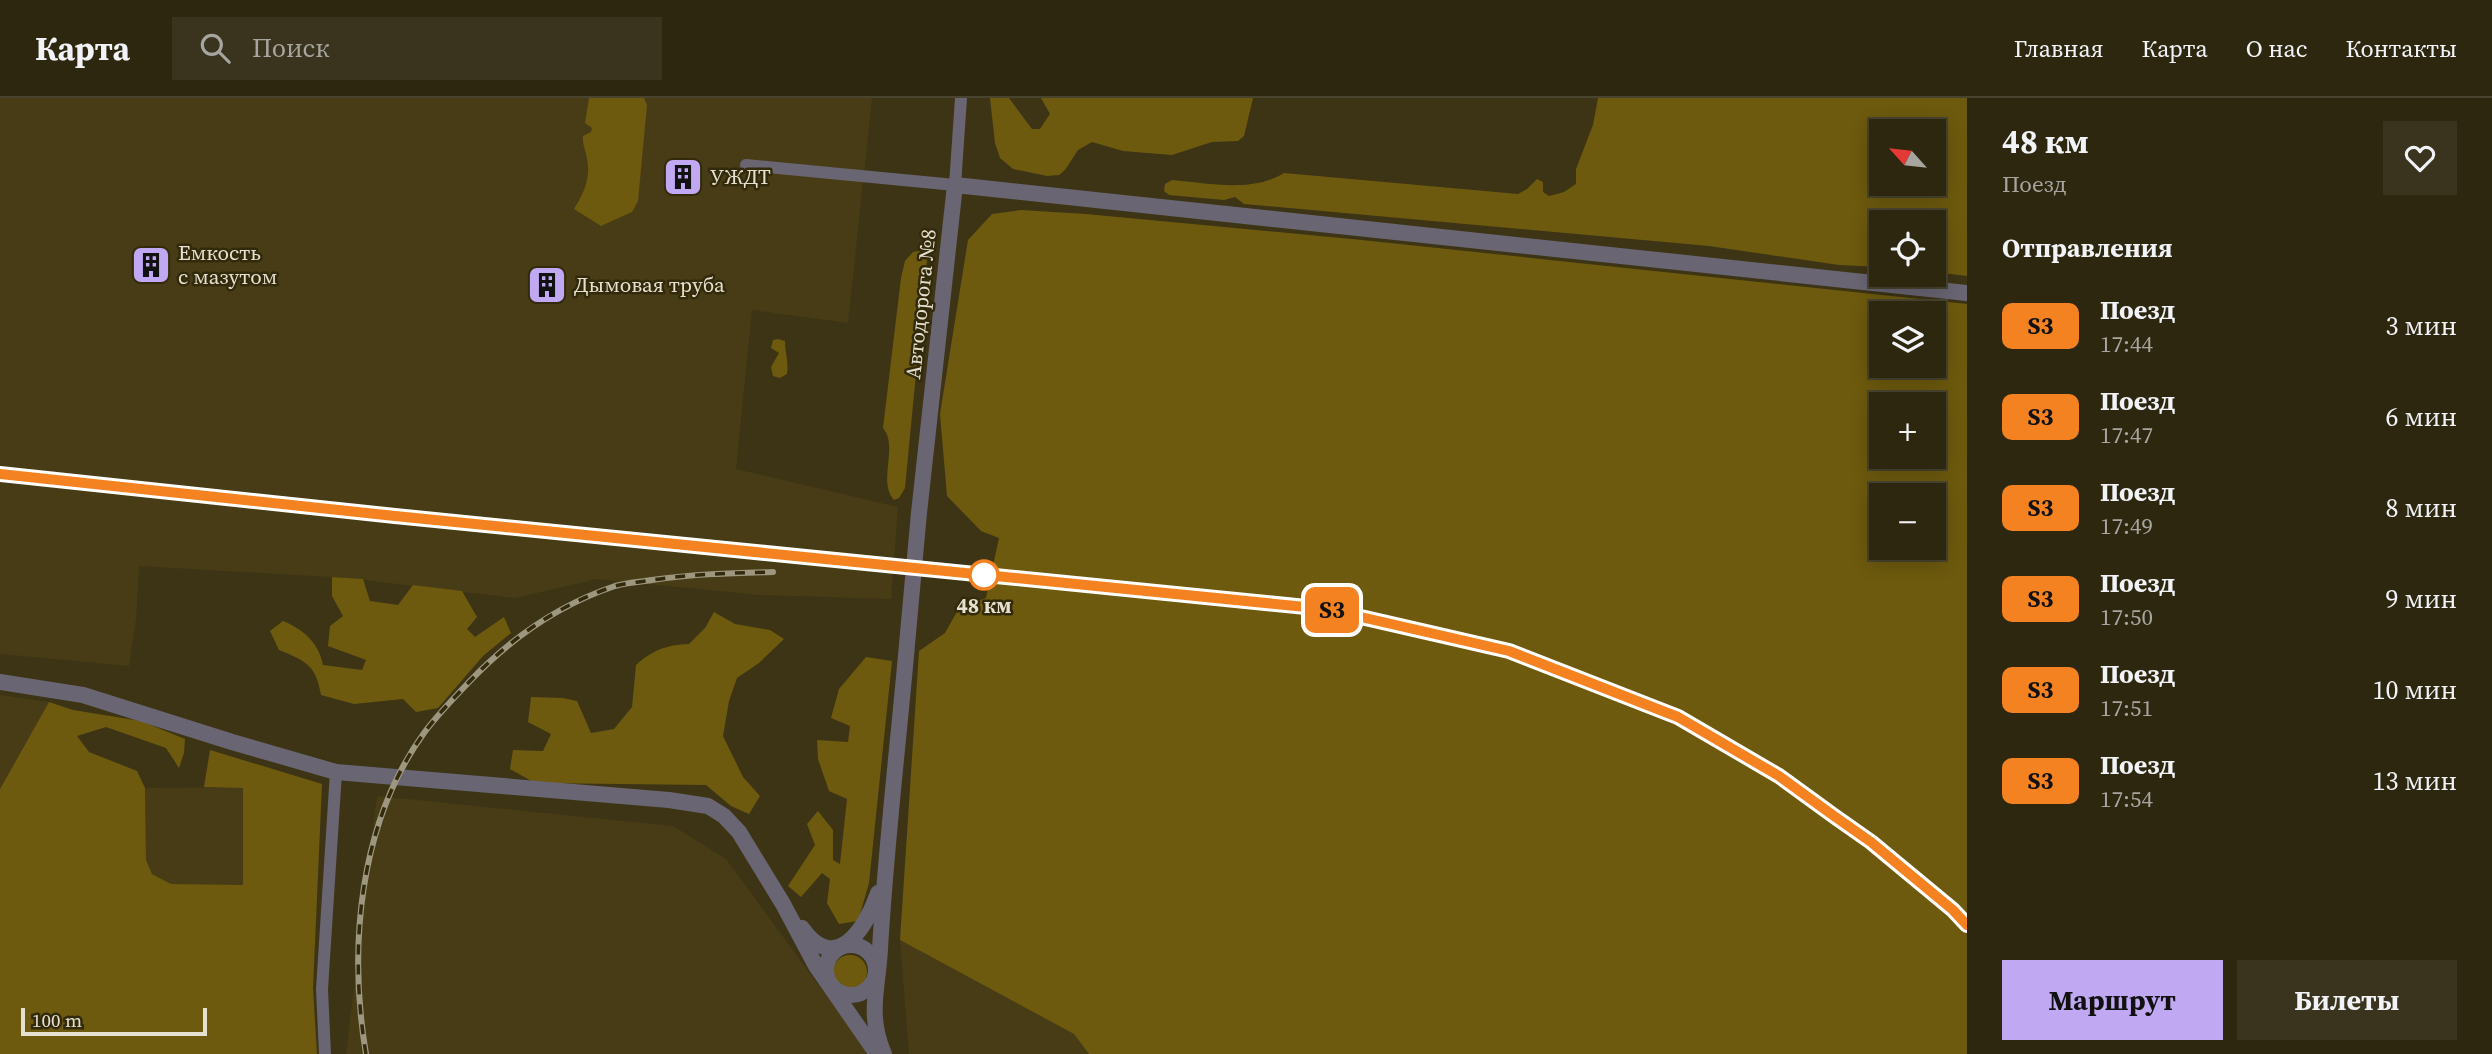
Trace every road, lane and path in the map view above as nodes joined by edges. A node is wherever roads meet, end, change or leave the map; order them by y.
1 (961, 98) edge
2 (746, 165) dead end
3 (955, 185) junction
4 (1967, 293) edge
5 (0, 682) edge
6 (336, 772) junction
7 (884, 875) junction
8 (783, 904) junction
9 (844, 946) junction
10 (877, 973) junction
11 (829, 984) junction
12 (325, 1054) edge
13 (877, 1054) edge
14 (884, 1054) edge

1 - 3 street, Автодорога №8
2 - 3 street
3 - 4 street
3 - 7 street, Автодорога №8, bridge
5 - 6 street
6 - 8 street
6 - 12 street
7 - 9 street
7 - 10 street
8 - 9 street
8 - 11 street
9 - 10 street
9 - 11 street
10 - 11 street
10 - 14 street
11 - 13 street

